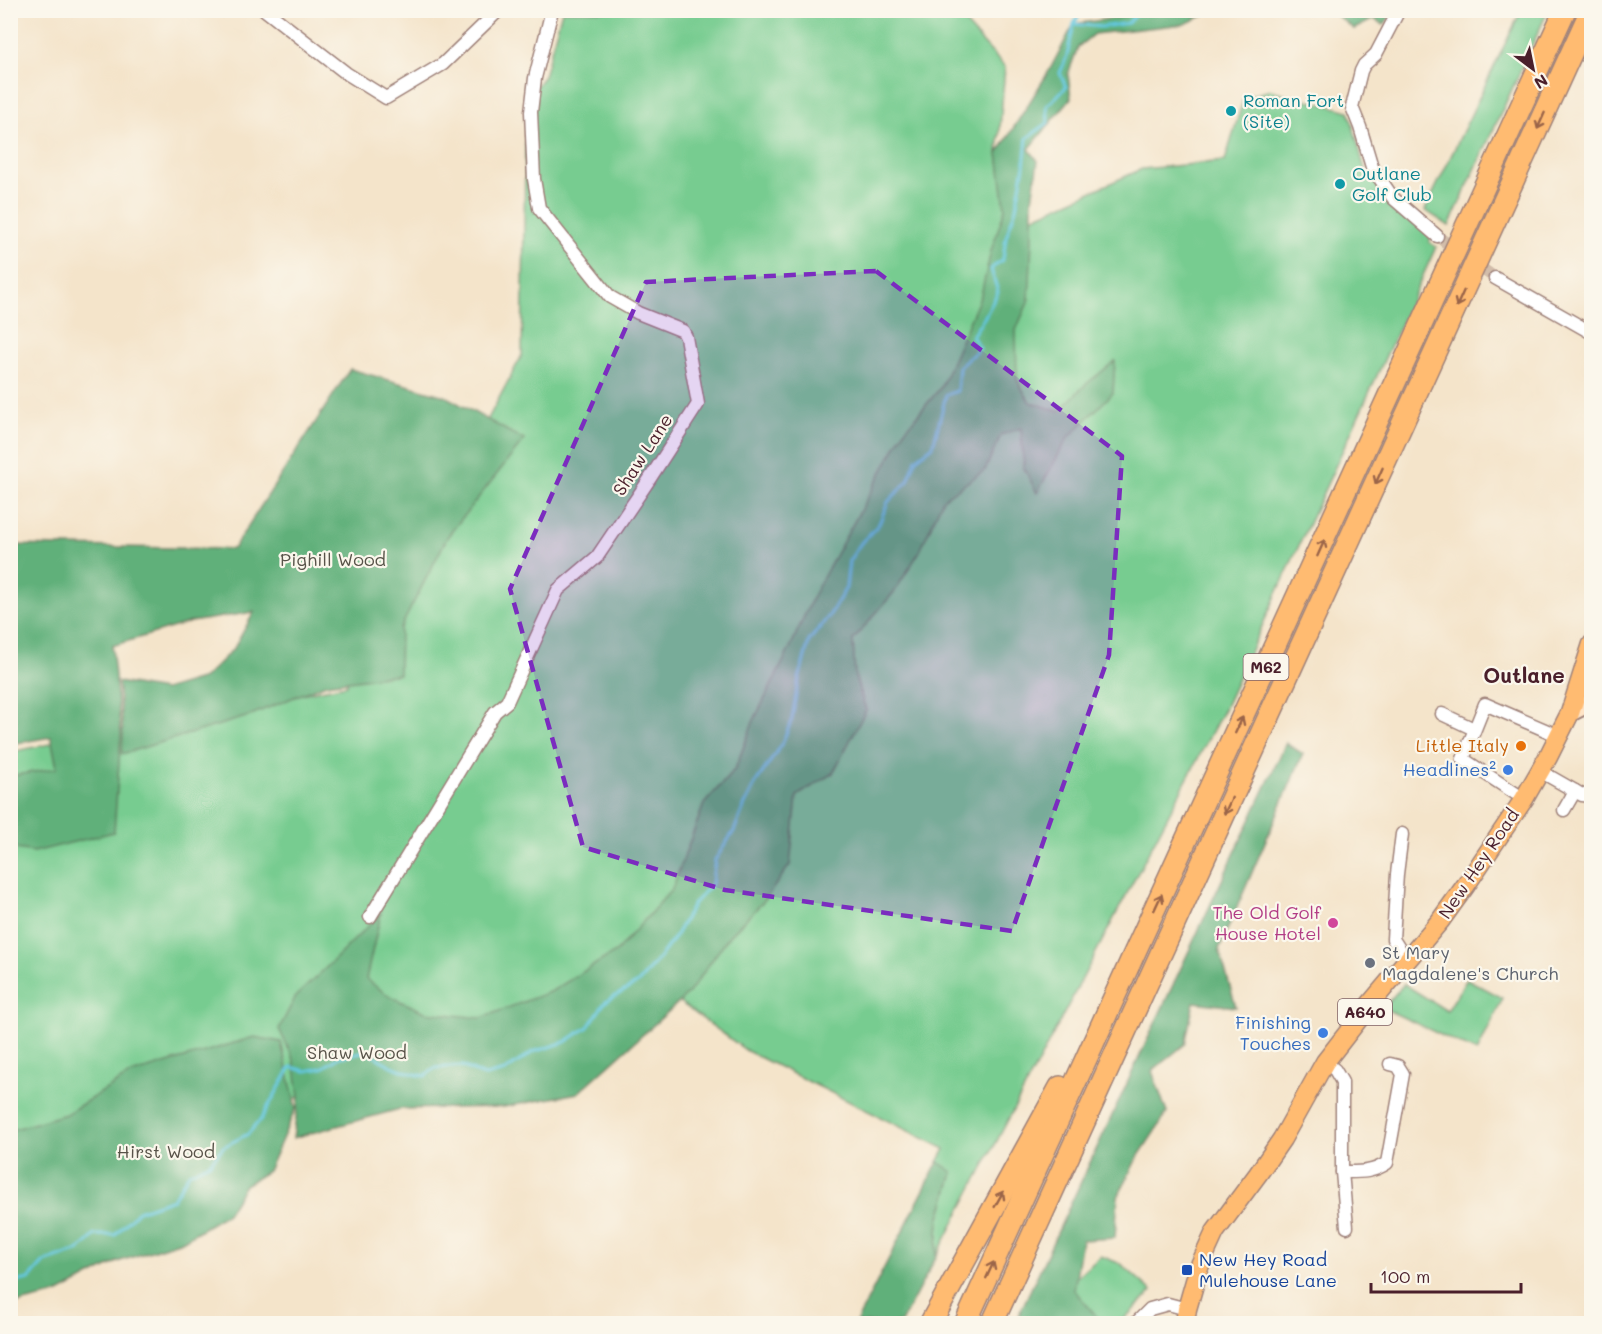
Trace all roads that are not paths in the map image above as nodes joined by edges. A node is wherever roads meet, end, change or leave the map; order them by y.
1 (265, 10) edge
2 (499, 10) edge
3 (552, 10) edge
4 (1399, 10) edge
5 (1565, 10) edge
6 (1591, 10) edge
7 (1437, 236) tunnel mouth
8 (1495, 278) tunnel mouth
9 (1592, 333) edge
10 (1592, 644) edge
11 (1592, 702) edge
12 (1570, 713) junction
13 (1442, 714) dead end
14 (1474, 729) junction
15 (1559, 736) junction
16 (1540, 771) junction
17 (1575, 791) junction
18 (1592, 795) edge
19 (1524, 799) junction
20 (1564, 810) dead end
21 (1402, 834) dead end
22 (370, 917) dead end
23 (1144, 933) junction
24 (1409, 959) junction
25 (1325, 1062) junction
26 (1390, 1064) dead end
27 (1342, 1172) junction
28 (1347, 1227) dead end
29 (1186, 1316) edge
30 (930, 1323) edge
31 (965, 1323) edge
32 (992, 1323) edge
33 (1135, 1323) edge

1 - 2 street
3 - 22 street, Shaw Lane
4 - 7 street
23 -> 5 highway, M62
6 -> 32 highway, M62
8 - 9 street
10 - 12 main road, New Hey Road / A640
11 - 12 main road
12 - 15 main road, New Hey Road / A640
13 - 14 street
14 - 15 street
14 - 19 street
15 - 16 main road, New Hey Road / A640
16 - 17 street
16 - 19 main road, New Hey Road / A640
17 - 18 street
17 - 20 street
19 - 24 main road, New Hey Road / A640
21 - 24 street
30 -> 23 highway
31 -> 23 highway, M62
24 - 25 main road, New Hey Road / A640
25 - 27 street
25 - 29 main road, New Hey Road / A640
26 - 27 street
27 - 28 street
29 - 33 street, New Hey Road

